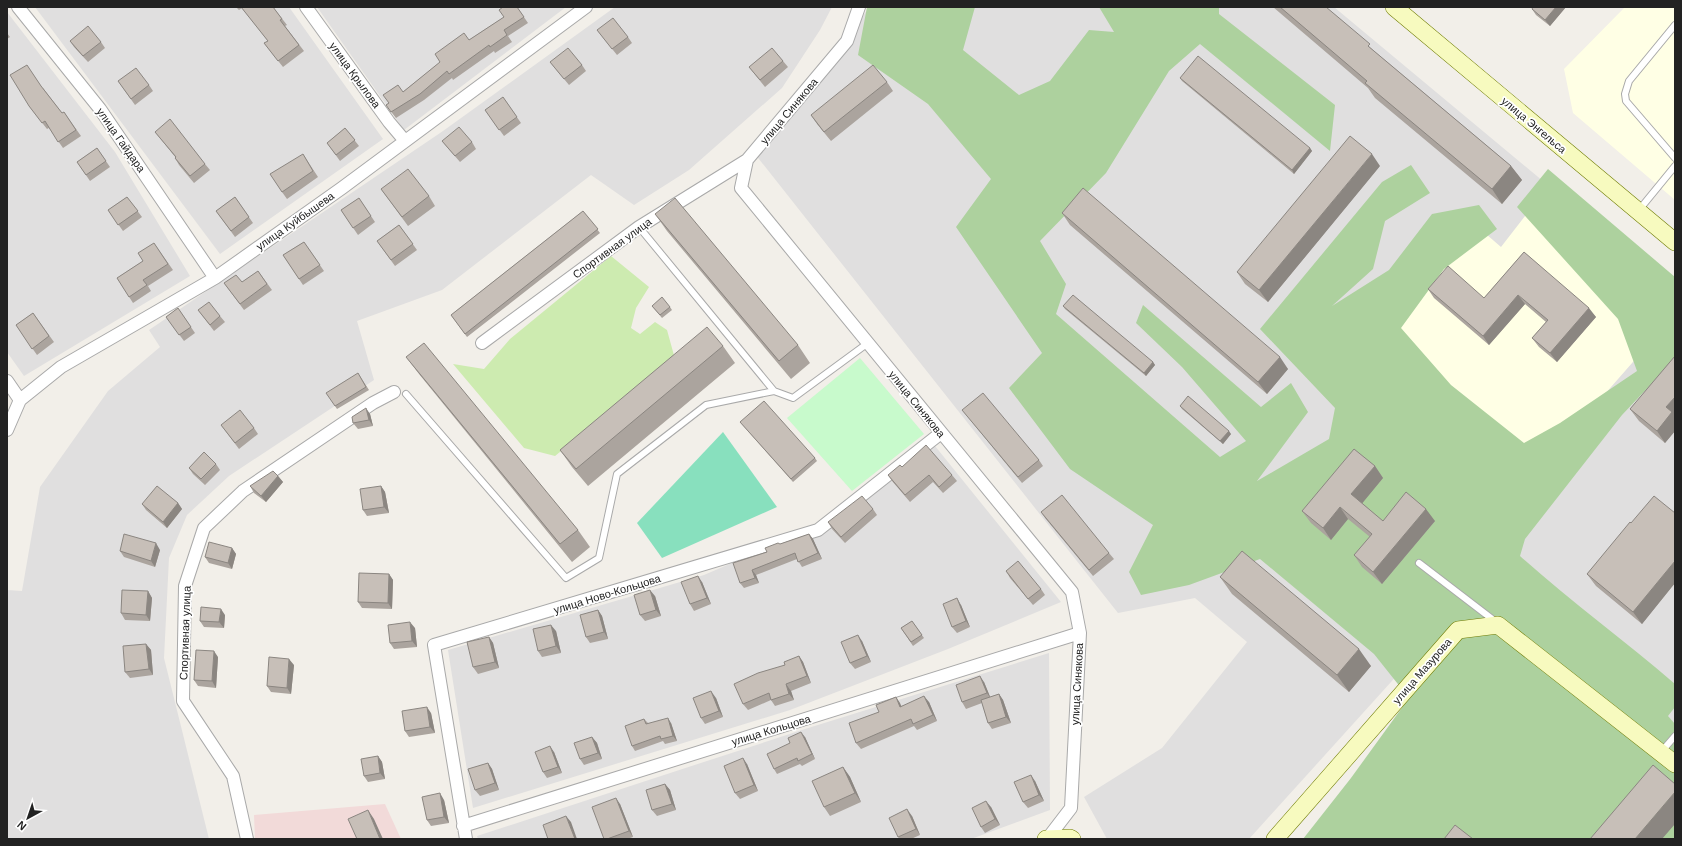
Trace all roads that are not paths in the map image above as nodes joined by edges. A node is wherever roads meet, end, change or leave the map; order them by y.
1 (18, 7) edge
2 (306, 7) edge
3 (586, 7) edge
4 (859, 7) edge
5 (1394, 7) edge
6 (1675, 25) edge
7 (405, 141) junction
8 (1675, 158) edge
9 (747, 160) junction
10 (1675, 166) edge
11 (1638, 212) junction
12 (640, 227) junction
13 (1675, 242) edge
14 (215, 278) junction
15 (482, 343) dead end
16 (868, 343) junction
17 (7, 381) edge
18 (774, 391) junction
19 (394, 392) dead end
20 (406, 394) dead end
21 (20, 400) junction
22 (7, 430) edge
23 (941, 433) junction
24 (1419, 563) dead end
25 (1498, 625) junction
26 (1080, 633) junction
27 (1675, 736) edge
28 (1661, 753) junction
29 (1675, 764) edge
30 (463, 826) junction
31 (247, 839) edge
32 (466, 839) edge
33 (1047, 839) edge
34 (1072, 839) edge
35 (1275, 839) edge

1 - 14 street, улица Гайдара
2 - 7 street, улица Крылова
3 - 7 street, улица Куйбышева
4 - 9 street, улица Синякова
5 - 11 street, улица Энгельса
6 - 8 lane
7 - 14 street, улица Куйбышева
9 - 12 street, Спортивная улица
9 - 16 street, улица Синякова
10 - 11 lane
11 - 13 street, улица Энгельса
12 - 15 street, Спортивная улица
12 - 18 lane
14 - 21 street, улица Куйбышева
16 - 18 lane
16 - 23 street, улица Синякова
17 - 21 street
18 - 20 lane
19 - 31 street, Спортивная улица
21 - 22 street, улица Куйбышева
23 - 26 street, улица Синякова
23 - 30 street, улица Ново-Кольцова
24 - 25 lane
25 - 28 street
25 - 35 street, улица Мазурова
26 - 30 street, улица Кольцова
26 - 33 street, улица Синякова
27 - 28 lane
28 - 29 street
30 - 32 street, улица Ново-Кольцова
33 - 34 street

